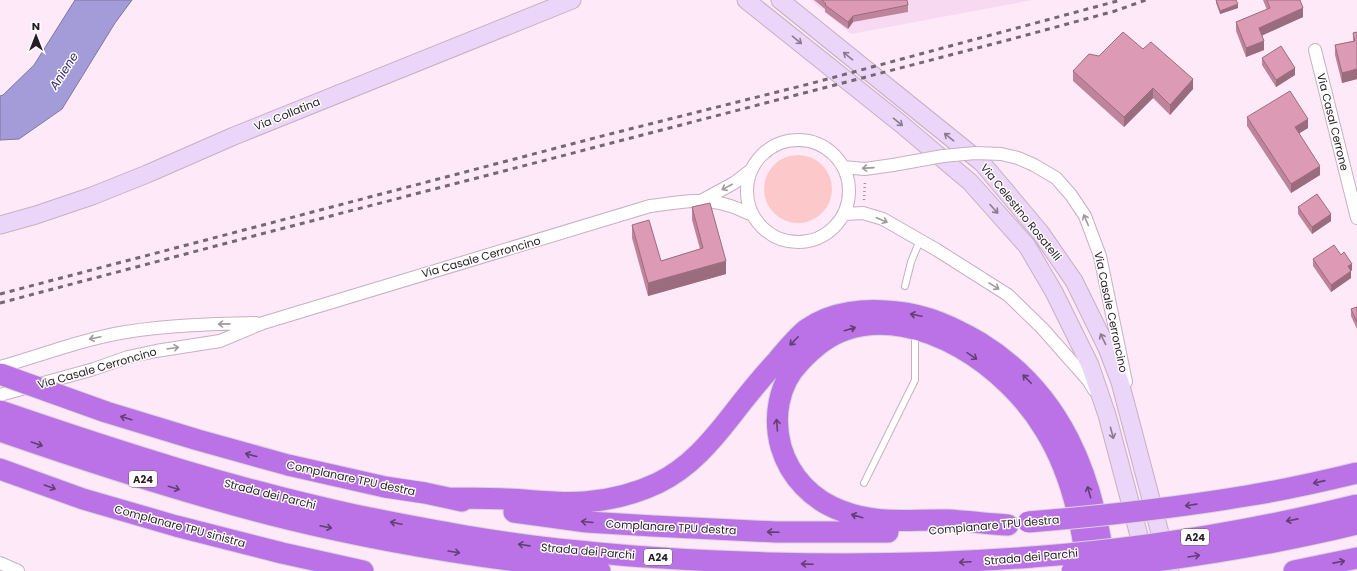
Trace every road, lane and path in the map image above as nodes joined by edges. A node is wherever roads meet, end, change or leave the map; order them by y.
1 (572, 0) edge
2 (746, 0) edge
3 (756, 0) edge
4 (780, 0) edge
5 (766, 15) junction
6 (1315, 50) dead end
7 (843, 167) junction
8 (751, 170) junction
9 (865, 177) dead end
10 (701, 201) junction
11 (863, 204) dead end
12 (844, 214) junction
13 (753, 215) junction
14 (1357, 218) edge
15 (0, 225) edge
16 (920, 240) junction
17 (905, 286) dead end
18 (263, 323) junction
19 (915, 340) dead end
20 (0, 367) edge
21 (0, 374) edge
22 (0, 395) edge
23 (0, 411) edge
24 (1108, 415) junction
25 (0, 431) edge
26 (1141, 460) junction
27 (0, 470) edge
28 (1357, 473) edge
29 (864, 483) dead end
30 (448, 498) junction
31 (1357, 505) edge
32 (288, 509) junction
33 (1357, 524) edge
34 (1008, 525) junction
35 (1357, 558) edge
36 (0, 563) edge
37 (18, 571) edge
38 (363, 571) edge
39 (600, 571) edge
40 (1072, 571) edge
41 (1087, 571) edge
42 (1105, 571) edge
43 (1149, 571) edge
44 (1170, 571) edge
45 (1294, 571) edge

1 - 15 street, Via Collatina
2 - 5 street, Via Celestino Rosatelli
3 - 5 street, Via Celestino Rosatelli
26 -> 4 street, Via Celestino Rosatelli
5 -> 24 street, Via Celestino Rosatelli
6 - 14 street, Via Casal Cerrone
7 - 8 street, Via Casale Cerroncino
7 - 12 street, Via Casale Cerroncino
26 -> 7 street, Via Casale Cerroncino, bridge
8 -> 10 street, Via Casale Cerroncino
8 - 13 street, Via Casale Cerroncino
9 - 11 path
10 - 13 street, Via Casale Cerroncino
10 - 18 street, Via Casale Cerroncino
12 - 13 street, Via Casale Cerroncino
12 -> 16 street
16 - 17 lane
16 -> 24 street
18 -> 20 street, Via Casale Cerroncino
22 -> 18 street, Via Casale Cerroncino
19 - 29 lane
30 -> 21 highway, Complanare TPU destra, bridge
23 - 32 highway, Strada dei Parchi / A24
24 -> 43 street, Via Celestino Rosatelli
25 -> 32 highway, Strada dei Parchi / A24
26 - 44 street, Via Celestino Rosatelli
27 -> 38 highway, Complanare TPU sinistra
28 -> 34 highway, Complanare TPU destra, bridge
34 -> 30 highway, Complanare TPU destra
42 -> 30 highway
31 -> 32 highway, Strada dei Parchi / A24, bridge
32 -> 39 highway, Strada dei Parchi / A24
40 -> 33 highway, Strada dei Parchi / A24, bridge
34 -> 41 highway
45 -> 35 highway
36 - 37 street

